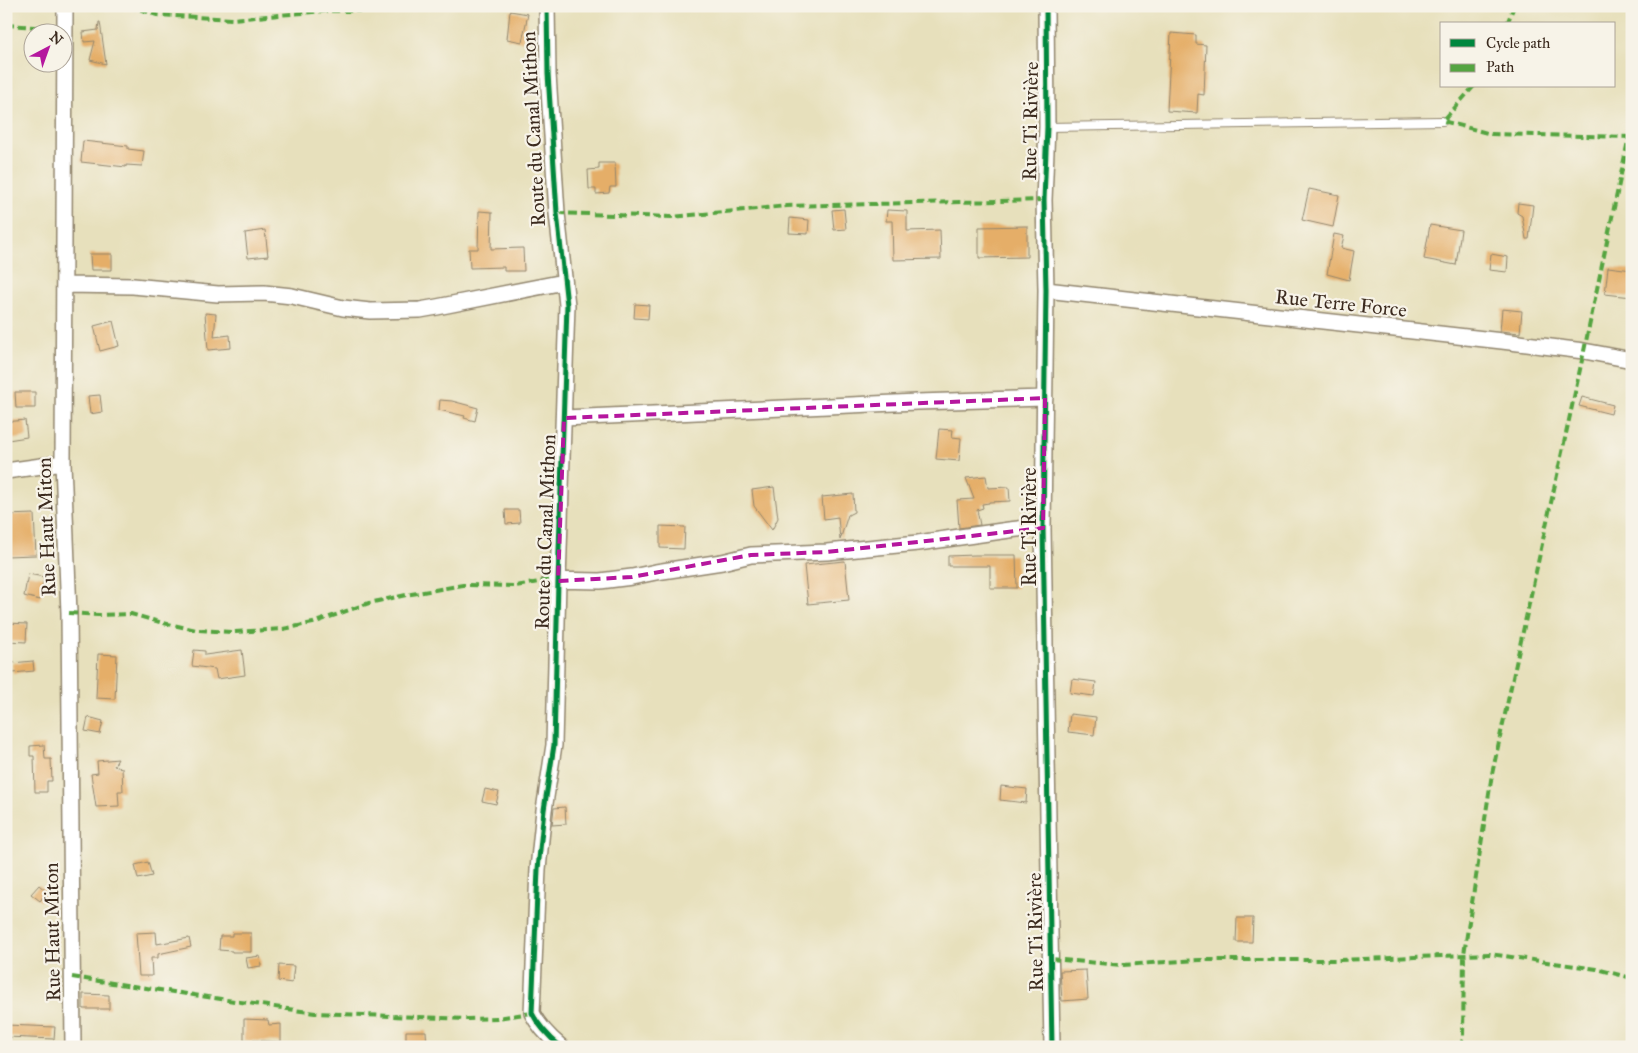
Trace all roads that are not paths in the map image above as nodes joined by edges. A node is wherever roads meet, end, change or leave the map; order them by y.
1 (65, 6) edge
2 (547, 6) edge
3 (1046, 6) edge
4 (1443, 121) dead end
5 (1047, 127) junction
6 (564, 282) junction
7 (64, 285) junction
8 (1046, 290) junction
9 (1632, 360) edge
10 (1045, 398) junction
11 (564, 418) junction
12 (64, 463) junction
13 (6, 471) edge
14 (1043, 528) junction
15 (554, 581) junction
16 (73, 1047) edge
17 (561, 1047) edge
18 (1052, 1047) edge

1 - 7 street, Rue Haut Miton
2 - 6 street, Route du Canal Mithon
3 - 5 street, Rue Ti Rivière
4 - 5 lane
5 - 8 street, Rue Ti Rivière
6 - 7 street
6 - 11 street, Route du Canal Mithon
7 - 12 street, Rue Haut Miton
8 - 9 street, Rue Terre Force
8 - 10 street, Rue Ti Rivière
10 - 11 street
10 - 14 street, Rue Ti Rivière
11 - 15 street, Route du Canal Mithon
12 - 13 street
12 - 16 street, Rue Haut Miton
14 - 15 street
14 - 18 street, Rue Ti Rivière
15 - 17 street, Route du Canal Mithon

